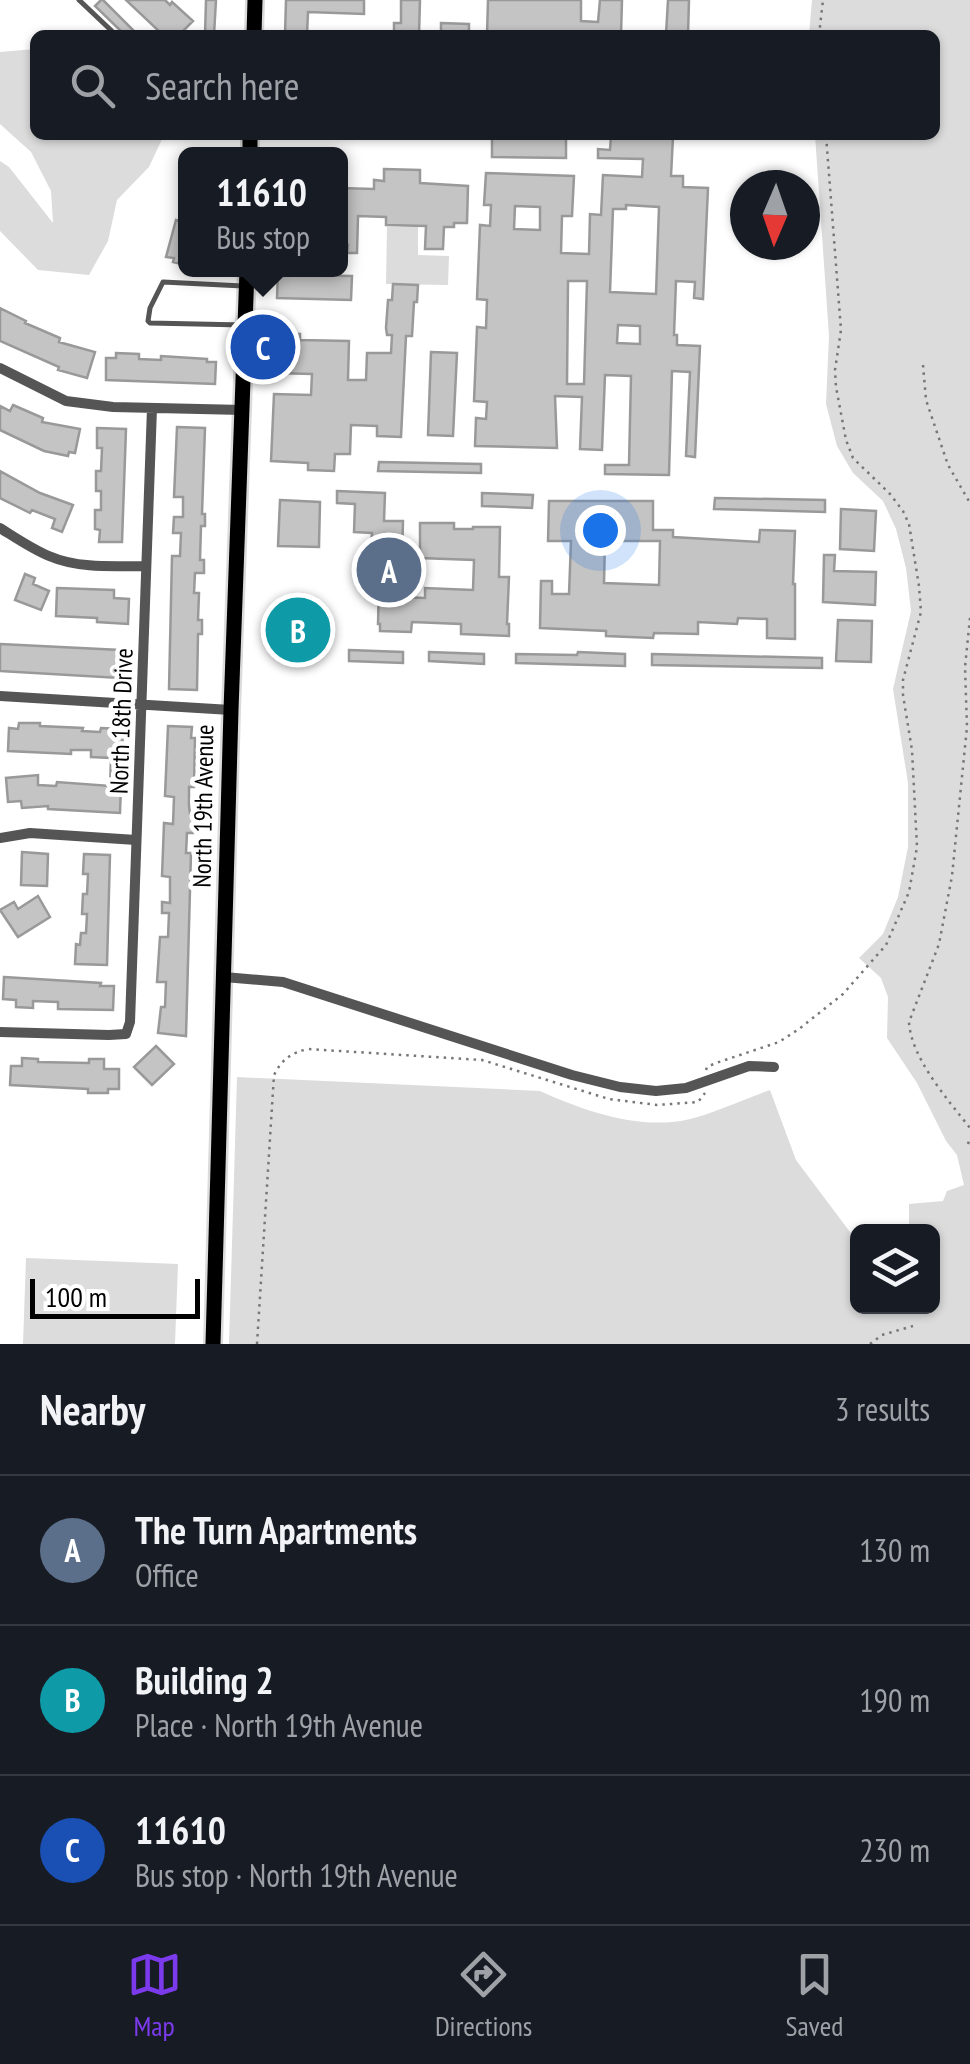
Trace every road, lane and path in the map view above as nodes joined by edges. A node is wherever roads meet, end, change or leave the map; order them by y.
1 (79, 0) edge
2 (255, 0) edge
3 (823, 0) edge
4 (111, 30) edge
5 (254, 30) edge
6 (820, 30) edge
7 (826, 140) edge
8 (246, 278) edge
9 (245, 325) junction
10 (923, 366) dead end
11 (0, 368) edge
12 (152, 408) junction
13 (243, 410) junction
14 (970, 504) edge
15 (2, 534) edge
16 (146, 566) junction
17 (970, 618) edge
18 (0, 696) edge
19 (142, 706) junction
20 (231, 710) junction
21 (0, 838) edge
22 (136, 840) junction
23 (224, 977) junction
24 (0, 1032) edge
25 (774, 1066) dead end
26 (706, 1080) junction
27 (970, 1128) edge
28 (970, 1138) edge
29 (968, 1144) edge
30 (912, 1326) dead end
31 (212, 1344) edge
32 (257, 1344) edge
33 (870, 1344) edge

1 - 4 lane
2 - 5 main road
3 - 6 path
7 - 26 path
8 - 9 main road, North 19th Avenue
8 - 9 lane
9 - 13 main road, North 19th Avenue
10 - 14 path
11 - 12 street
12 - 13 street
12 - 16 street, North 18th Drive
13 - 20 main road, North 19th Avenue
15 - 16 street
16 - 19 street, North 18th Drive
17 - 27 path
18 - 19 street
19 - 20 street
19 - 22 street, North 18th Drive
20 - 23 main road, North 19th Avenue
21 - 22 street
22 - 24 street, North 18th Drive
23 - 26 street
23 - 31 main road, North 19th Avenue
25 - 26 street
26 - 32 path
28 - 29 path
30 - 33 path

